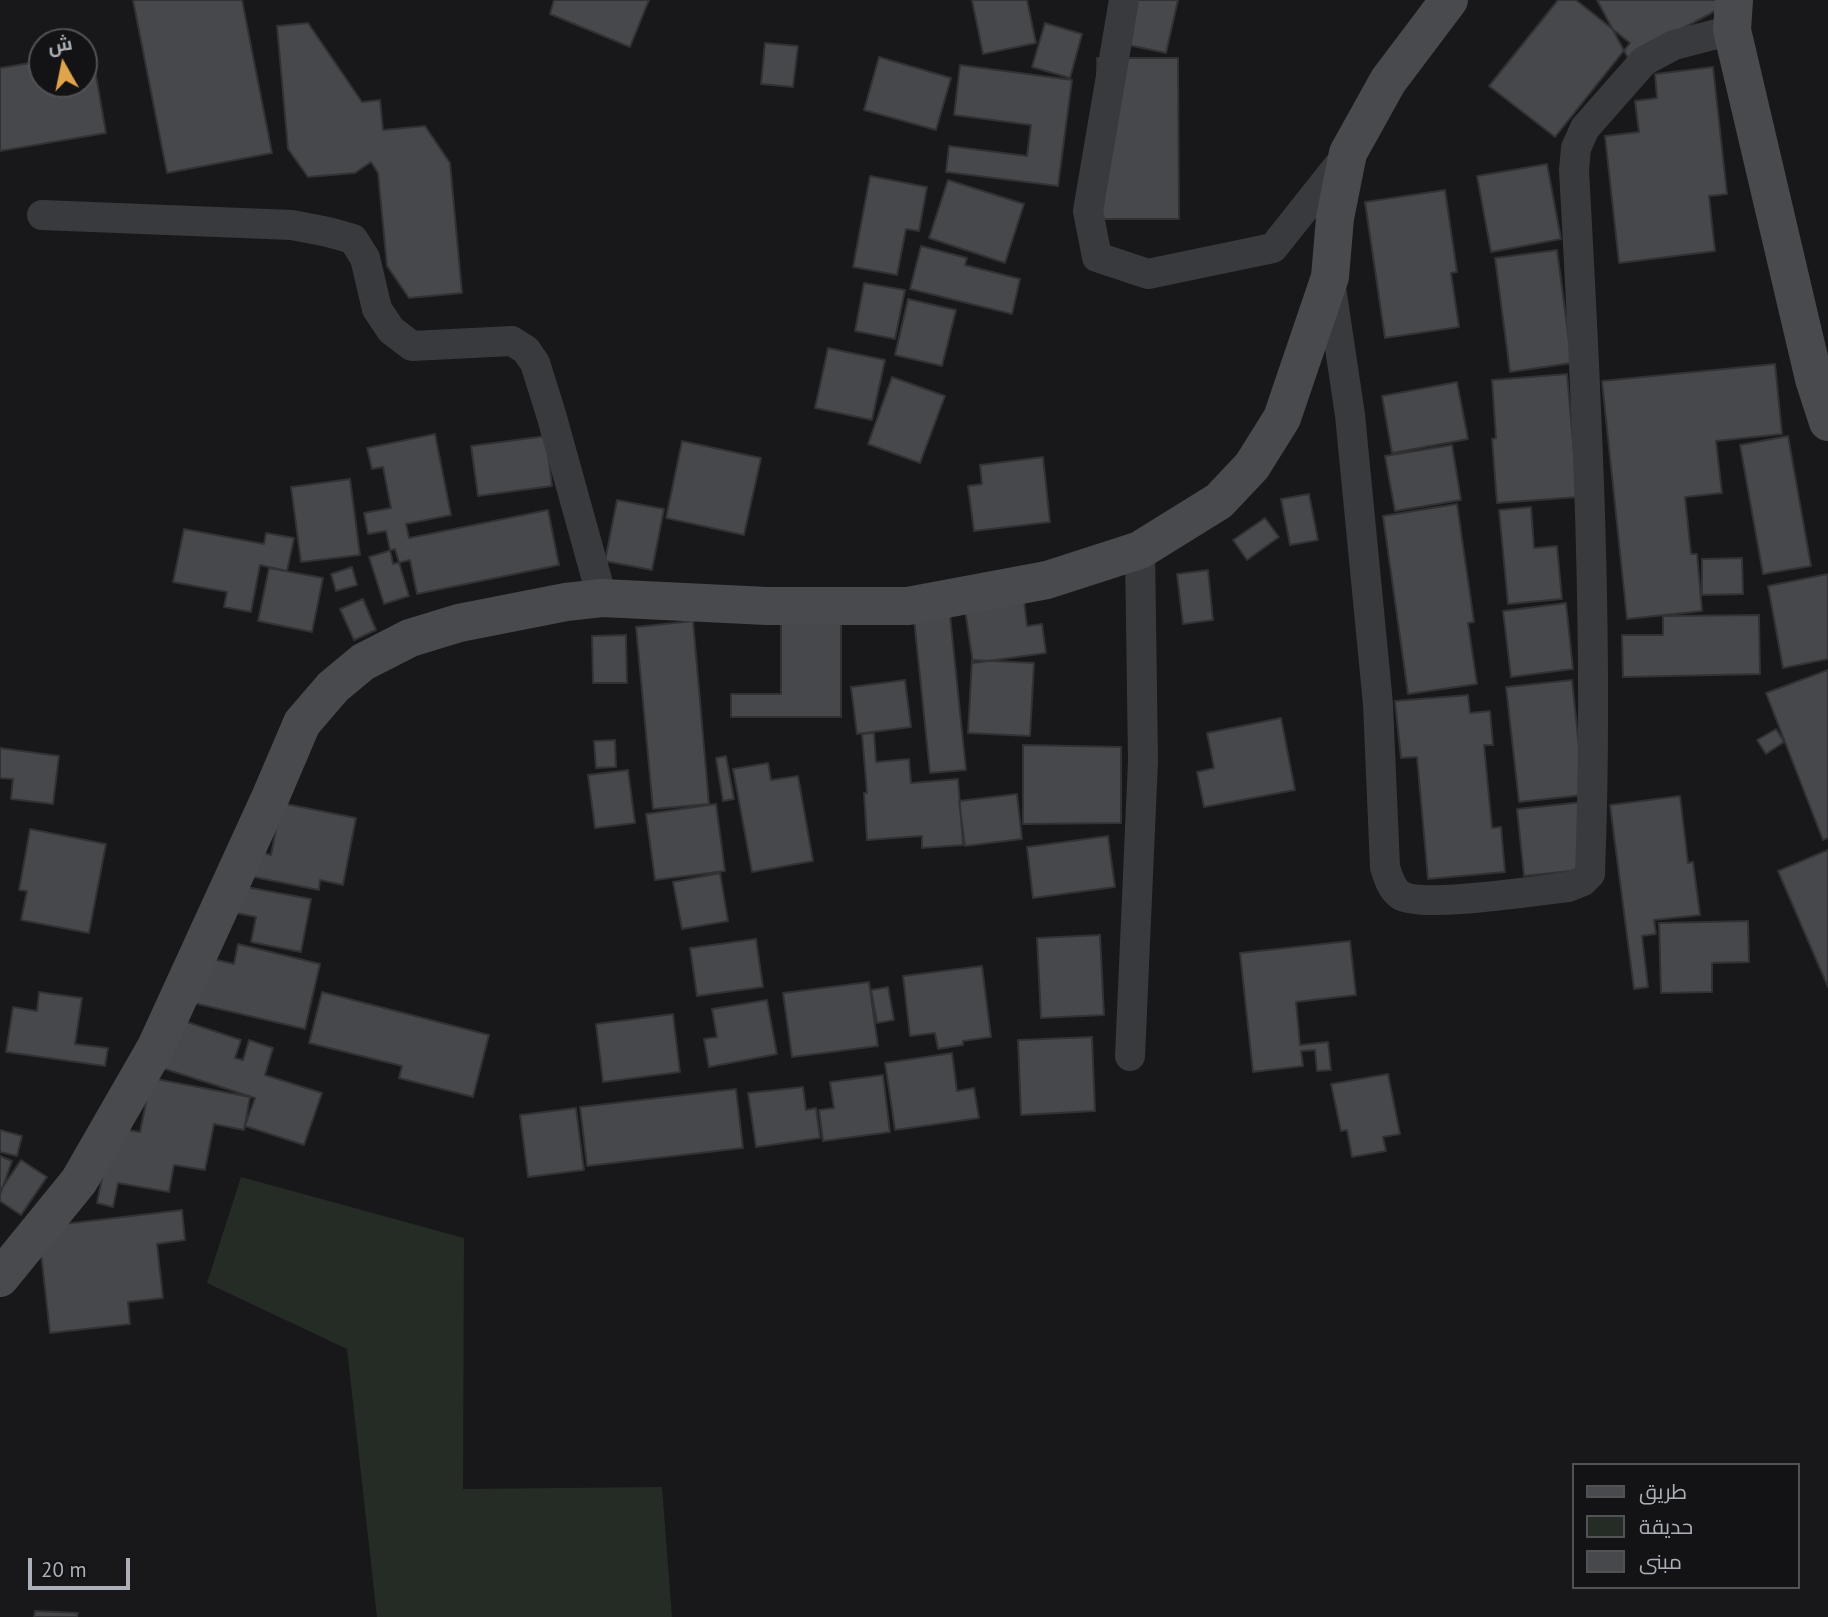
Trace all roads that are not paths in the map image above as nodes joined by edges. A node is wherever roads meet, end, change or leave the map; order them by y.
1 (1124, 0) edge
2 (1448, 0) edge
3 (1733, 15) edge
4 (1348, 153) junction
5 (42, 215) dead end
6 (1330, 277) junction
7 (1828, 422) edge
8 (1140, 550) junction
9 (602, 598) junction
10 (1130, 1056) dead end
11 (14, 1250) edge
12 (0, 1278) edge

1 - 4 street
2 - 4 street
3 - 6 street
3 - 7 street
4 - 6 street
5 - 9 street
6 - 8 street
8 - 9 street
8 - 10 street
9 - 11 street
11 - 12 street

